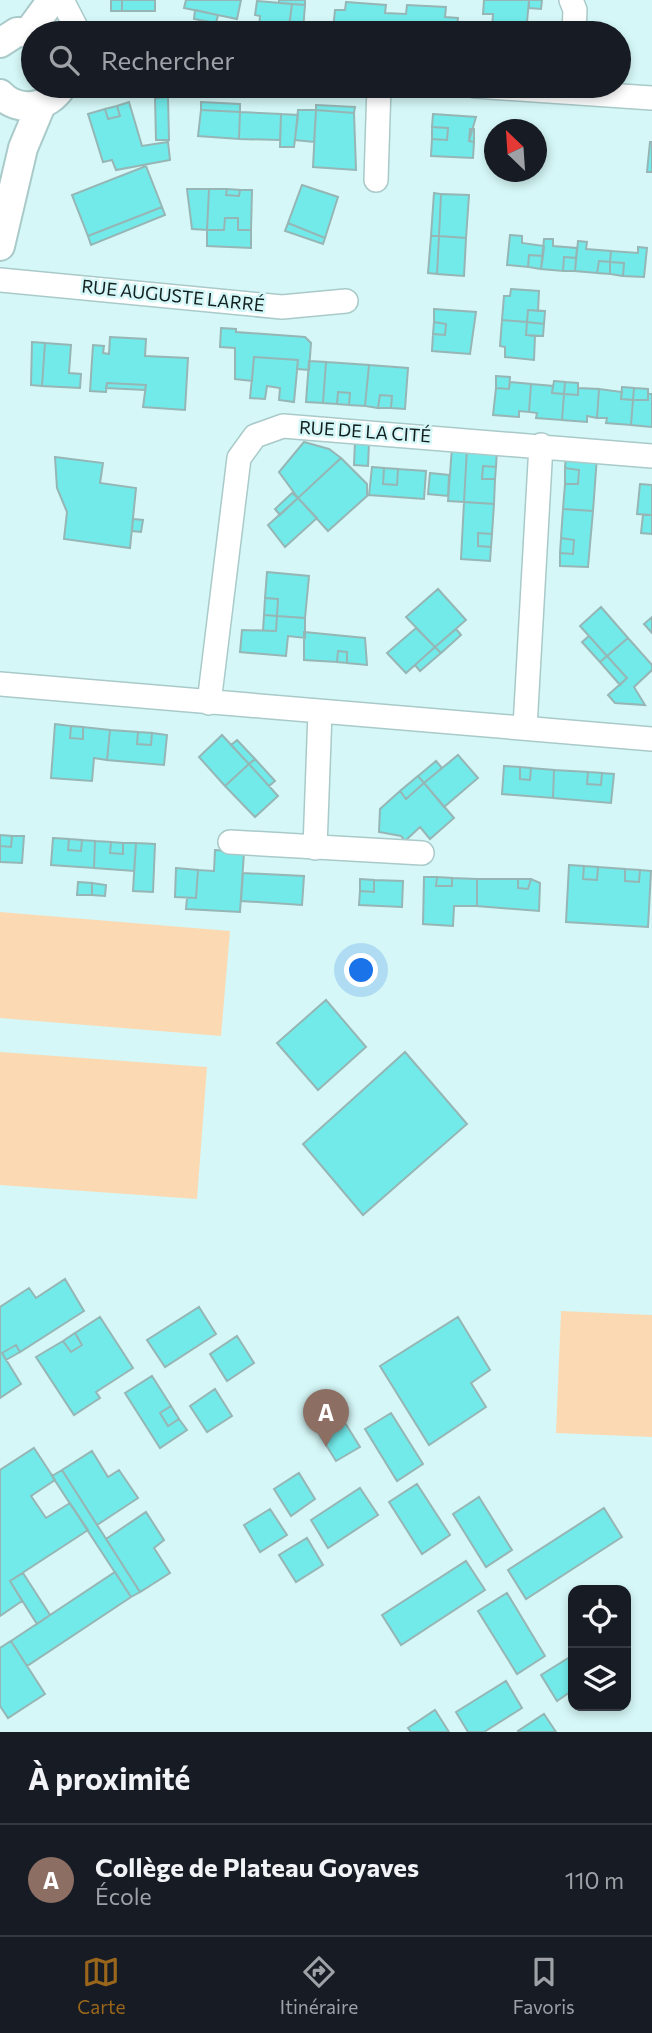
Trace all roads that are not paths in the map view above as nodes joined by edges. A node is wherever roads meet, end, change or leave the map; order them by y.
1 (571, 0) edge
2 (59, 1) edge
3 (44, 21) edge
4 (58, 21) edge
5 (72, 21) edge
6 (575, 21) edge
7 (21, 32) edge
8 (0, 44) edge
9 (631, 96) edge
10 (52, 98) edge
11 (379, 98) edge
12 (652, 98) edge
13 (18, 101) edge
14 (376, 180) dead end
15 (0, 246) edge
16 (0, 280) edge
17 (346, 301) dead end
18 (541, 445) junction
19 (652, 456) edge
20 (0, 684) edge
21 (209, 703) junction
22 (320, 712) junction
23 (525, 727) junction
24 (652, 739) edge
25 (230, 842) dead end
26 (315, 848) junction
27 (422, 853) dead end

1 - 6 street
2 - 3 street
2 - 4 street
2 - 5 street
7 - 8 street
9 - 12 street
10 - 13 street
11 - 14 street
13 - 15 street
16 - 17 street, RUE AUGUSTE LARRÉ
18 - 19 street, RUE DE LA CITÉ
18 - 21 street, RUE DE LA CITÉ
18 - 23 street
20 - 21 street
21 - 22 street
22 - 23 street
22 - 26 street
23 - 24 street
25 - 26 street
26 - 27 street

